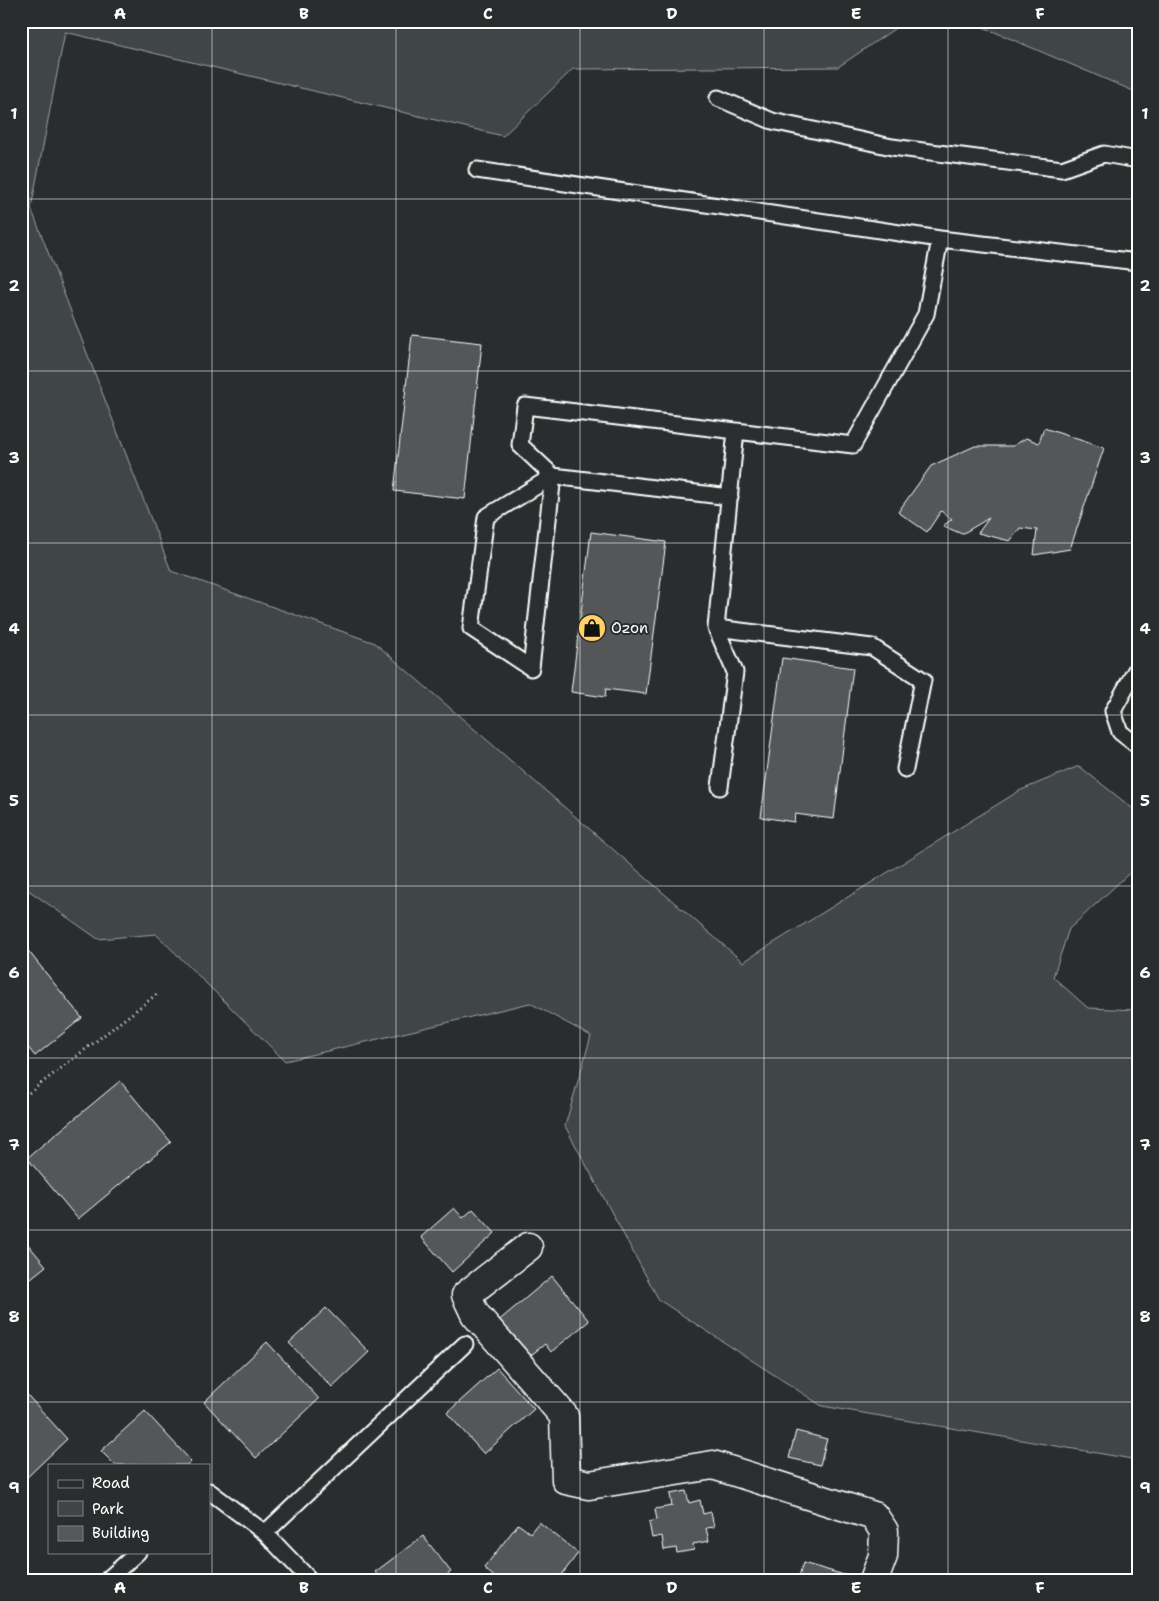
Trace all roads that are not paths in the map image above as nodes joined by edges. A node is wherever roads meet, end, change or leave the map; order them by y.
1 (718, 98) dead end
2 (1138, 160) edge
3 (477, 170) dead end
4 (940, 238) junction
5 (1138, 262) edge
6 (736, 431) junction
7 (553, 476) junction
8 (730, 497) junction
9 (716, 628) junction
10 (1138, 666) edge
11 (1138, 746) edge
12 (905, 769) dead end
13 (720, 788) dead end
14 (528, 1247) dead end
15 (465, 1344) dead end
16 (210, 1492) edge
17 (265, 1533) junction
18 (136, 1554) edge
19 (107, 1580) edge
20 (310, 1580) edge
21 (874, 1580) edge

1 - 2 lane
3 - 4 lane
4 - 5 lane
4 - 6 lane
6 - 7 lane
6 - 8 lane
7 - 7 lane
7 - 8 lane
8 - 9 lane
9 - 12 lane
9 - 13 lane
10 - 11 lane
14 - 21 street
15 - 17 lane
16 - 17 lane
17 - 20 lane
18 - 19 lane

